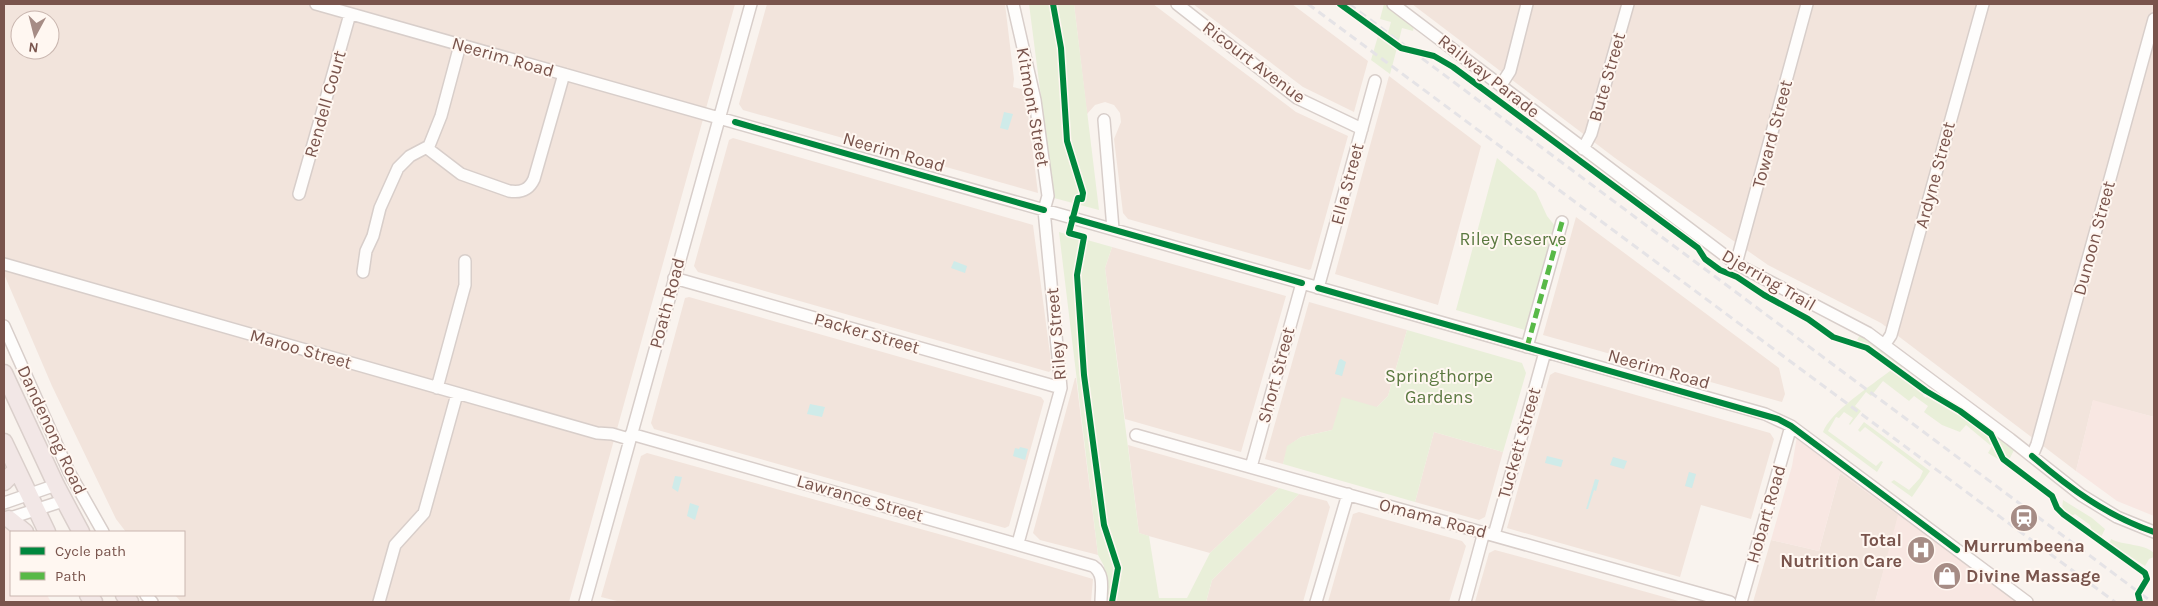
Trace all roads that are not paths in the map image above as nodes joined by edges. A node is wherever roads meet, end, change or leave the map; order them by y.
1 (316, 4) edge
2 (751, 4) edge
3 (1013, 4) edge
4 (1177, 4) edge
5 (1394, 4) edge
6 (1527, 4) edge
7 (1628, 4) edge
8 (1807, 4) edge
9 (1982, 4) edge
10 (350, 14) junction
11 (2154, 20) edge
12 (460, 45) junction
13 (564, 74) junction
14 (1375, 80) dead end
15 (1502, 85) junction
16 (719, 118) junction
17 (1104, 120) dead end
18 (1362, 129) junction
19 (427, 148) junction
20 (1583, 149) junction
21 (299, 194) dead end
22 (1044, 210) junction
23 (1562, 222) dead end
24 (1113, 229) junction
25 (465, 261) dead end
26 (4, 264) edge
27 (1736, 264) junction
28 (363, 272) dead end
29 (674, 278) junction
30 (1302, 283) junction
31 (1318, 288) junction
32 (4, 326) edge
33 (1885, 344) junction
34 (1527, 347) junction
35 (1545, 352) junction
36 (4, 373) edge
37 (437, 388) junction
38 (1061, 388) junction
39 (458, 394) junction
40 (1791, 426) junction
41 (1136, 436) dead end
42 (629, 439) junction
43 (5, 450) edge
44 (2032, 456) junction
45 (1251, 466) junction
46 (16, 470) junction
47 (4, 482) edge
48 (56, 485) junction
49 (1348, 494) junction
50 (28, 495) junction
51 (63, 501) junction
52 (4, 503) edge
53 (35, 510) junction
54 (6, 519) edge
55 (24, 531) edge
56 (46, 531) edge
57 (80, 531) edge
58 (102, 531) edge
59 (2154, 532) edge
60 (1489, 533) junction
61 (1018, 543) junction
62 (378, 602) edge
63 (586, 602) edge
64 (1101, 602) edge
65 (1316, 602) edge
66 (1464, 602) edge
67 (1730, 602) edge
68 (1741, 602) edge
69 (2027, 602) edge

1 - 10 street, Neerim Road
2 - 16 street, Poath Road
3 - 22 street, Kitmont Street
4 - 18 street, Ricourt Avenue
5 - 15 street, Railway Parade
6 - 15 street
7 - 20 street, Bute Street
8 - 27 street, Toward Street
9 - 33 street, Ardyne Street
10 - 12 street, Neerim Road
10 - 21 street, Rendell Court
11 - 44 street, Dunoon Street
12 - 13 street, Neerim Road
12 - 19 street
13 - 16 street, Neerim Road
13 - 19 street
14 - 18 street, Ella Street
15 - 20 street, Railway Parade
16 - 22 street, Neerim Road
16 - 29 street, Poath Road
17 - 24 street
18 - 31 street, Ella Street
19 - 28 street
20 - 27 street, Railway Parade
22 - 24 street, Neerim Road
22 - 38 street, Riley Street
23 - 34 street
24 - 30 street, Neerim Road
25 - 37 street
26 - 37 street, Maroo Street
27 - 33 street, Railway Parade
29 - 38 street, Packer Street
29 - 42 street, Poath Road
30 - 31 street, Neerim Road
30 - 45 street, Short Street
31 - 34 street, Neerim Road
32 - 58 street, Dandenong Road
33 - 44 street, Railway Parade
34 - 35 street, Neerim Road
35 - 40 street, Neerim Road
35 - 60 street, Tuckett Street
36 - 48 highway
37 - 39 street, Maroo Street
38 - 61 street, Riley Street
39 - 42 street, Maroo Street
39 - 62 street
40 - 68 street, Hobart Road
40 - 69 street, Neerim Road
41 - 45 street, Omama Road
42 - 61 street, Lawrance Street
42 - 63 street, Poath Road
43 - 46 highway
44 - 59 street, Railway Parade
45 - 49 street, Omama Road
46 - 47 highway
46 - 50 highway
48 - 50 street
48 - 51 highway
49 - 60 street, Omama Road
49 - 65 street
50 - 52 street
50 - 53 highway
51 - 53 street
51 - 57 highway
53 - 54 street
53 - 56 highway
54 - 55 highway
60 - 66 street, Tuckett Street
60 - 67 street, Omama Road
61 - 64 street, Lawrance Street

